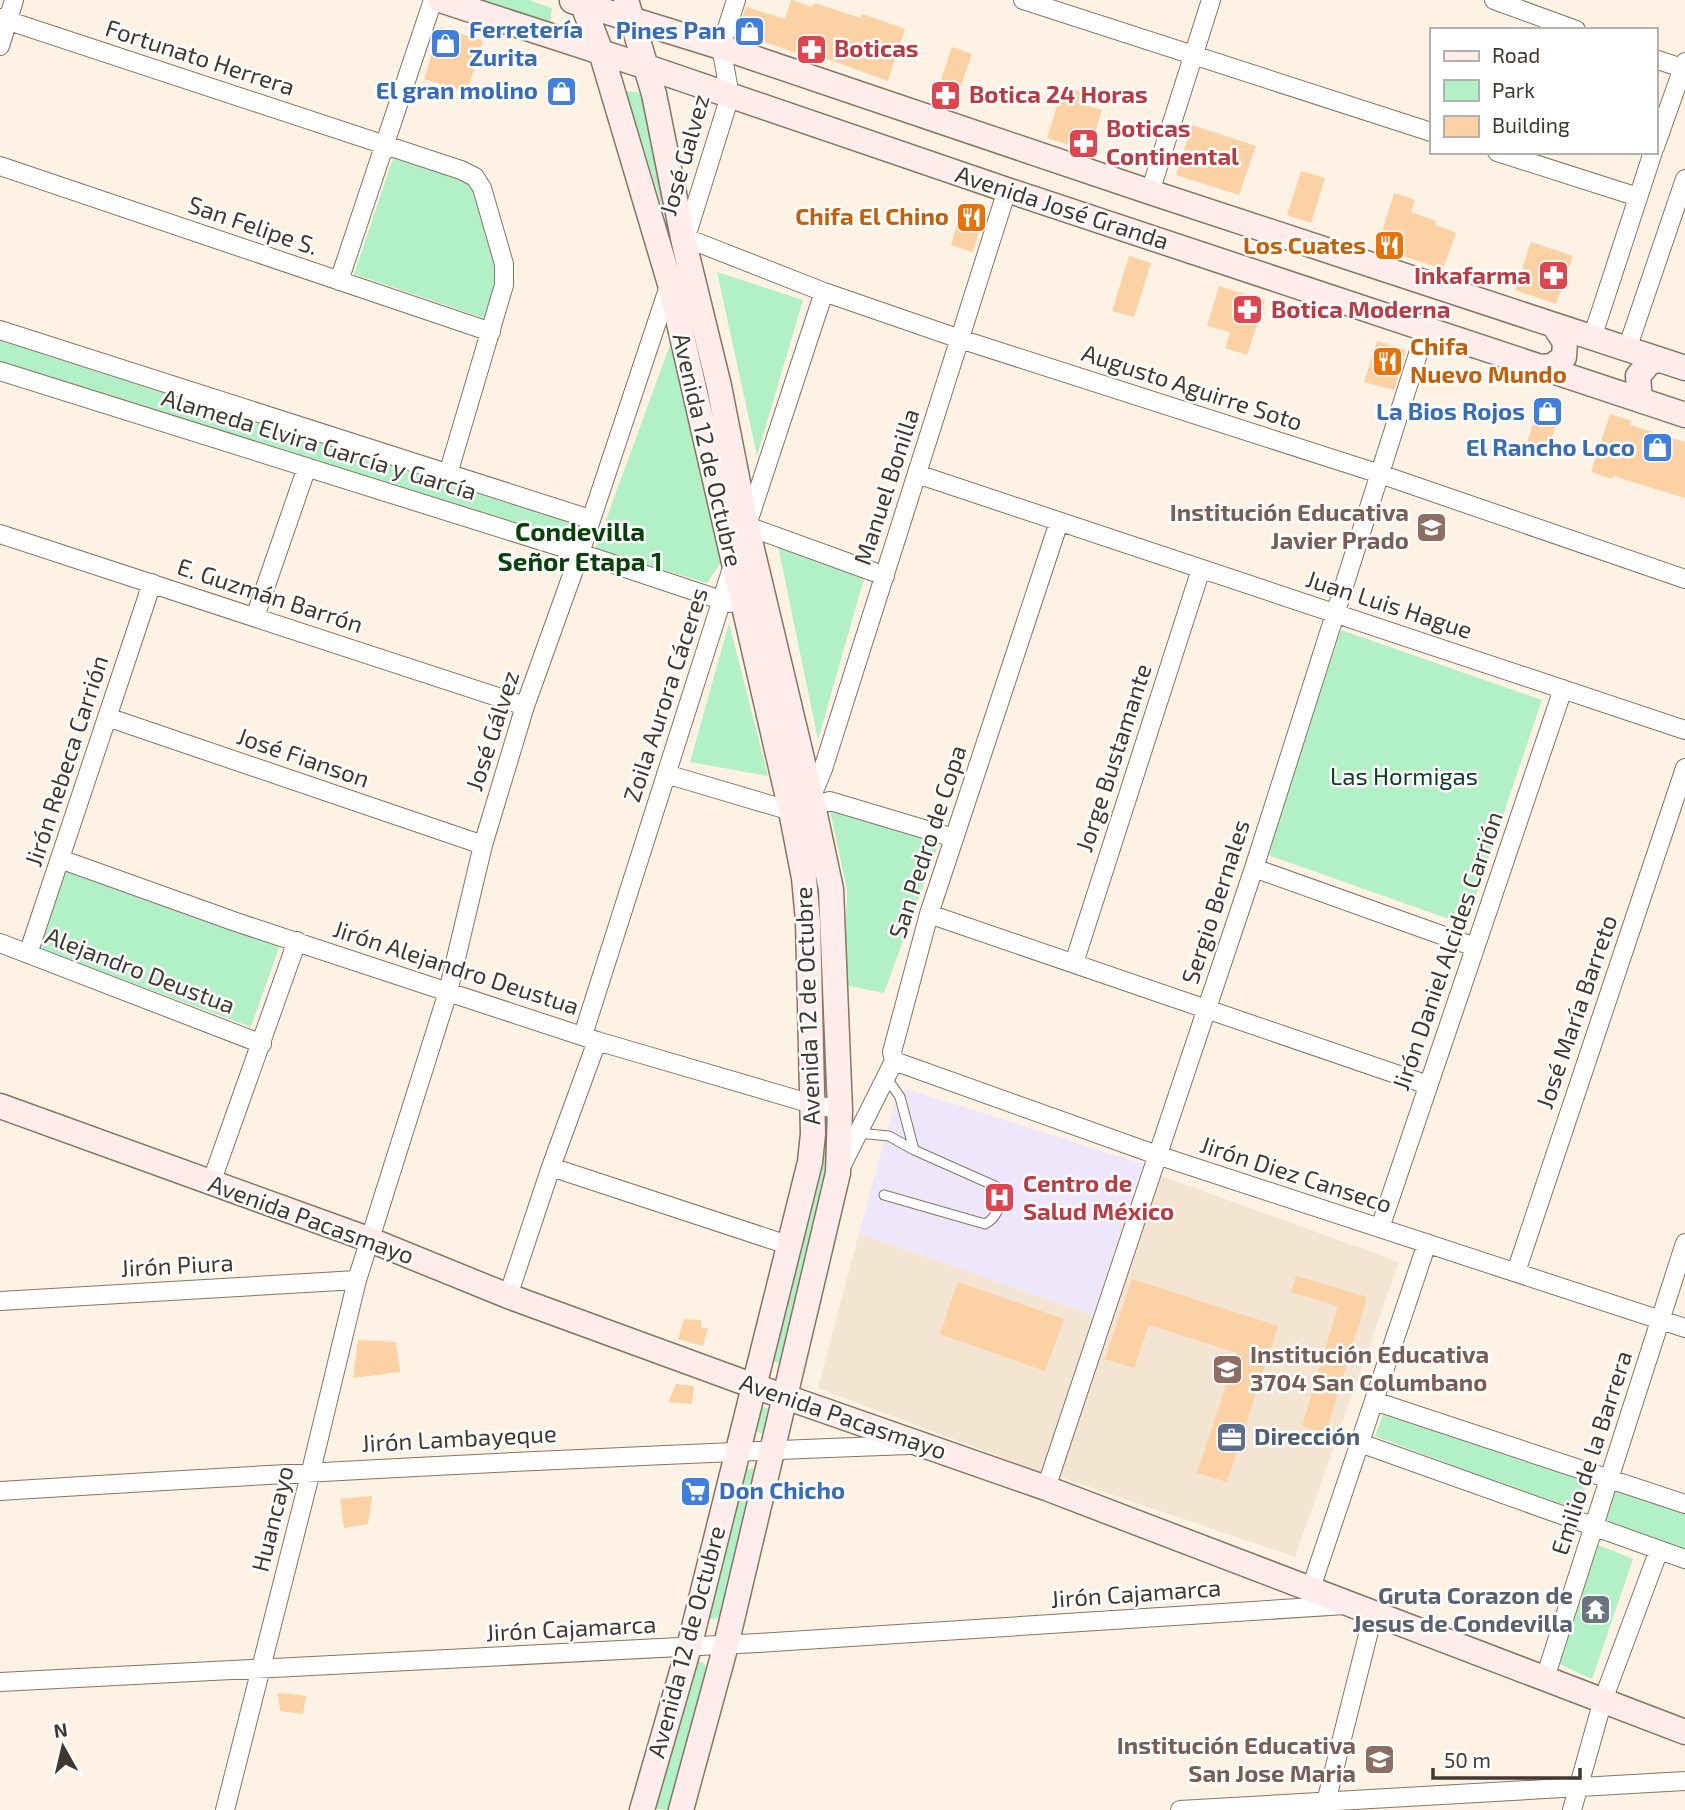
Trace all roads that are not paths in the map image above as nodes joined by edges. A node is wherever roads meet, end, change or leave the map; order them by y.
1 (14, 0) edge
2 (433, 0) edge
3 (440, 0) edge
4 (736, 0) edge
5 (1023, 0) edge
6 (1211, 0) edge
7 (1494, 0) edge
8 (578, 1) edge
9 (1540, 8) edge
10 (629, 9) edge
11 (4, 20) edge
12 (1573, 28) edge
13 (0, 46) edge
14 (721, 47) junction
15 (601, 52) junction
16 (1193, 56) junction
17 (1657, 59) edge
18 (647, 66) junction
19 (1684, 67) edge
20 (730, 96) junction
21 (1430, 132) edge
22 (1657, 141) edge
23 (384, 144) junction
24 (1503, 154) edge
25 (1652, 154) edge
26 (0, 166) edge
27 (1685, 179) edge
28 (1007, 190) junction
29 (1150, 192) junction
30 (1638, 197) junction
31 (685, 241) junction
32 (339, 281) junction
33 (670, 284) junction
34 (824, 292) junction
35 (1555, 327) junction
36 (1426, 329) junction
37 (0, 330) edge
38 (491, 332) junction
39 (1592, 338) junction
40 (960, 339) junction
41 (1627, 349) junction
42 (1659, 360) junction
43 (1540, 367) junction
44 (1685, 368) edge
45 (0, 371) edge
46 (1640, 400) junction
47 (1685, 415) edge
48 (307, 467) junction
49 (448, 474) junction
50 (918, 474) junction
51 (1380, 474) junction
52 (590, 519) junction
53 (1059, 522) junction
54 (747, 527) junction
55 (0, 535) edge
56 (580, 553) junction
57 (733, 565) junction
58 (1201, 569) junction
59 (885, 576) junction
60 (1685, 579) edge
61 (152, 583) junction
62 (732, 604) junction
63 (1334, 613) junction
64 (255, 617) junction
65 (1563, 689) junction
66 (525, 706) junction
67 (107, 717) junction
68 (1685, 730) edge
69 (1685, 768) edge
70 (666, 774) junction
71 (805, 805) junction
72 (954, 838) junction
73 (483, 845) junction
74 (60, 859) junction
75 (1254, 868) junction
76 (929, 914) junction
77 (297, 941) junction
78 (0, 943) edge
79 (1475, 947) junction
80 (29, 954) junction
81 (1074, 963) junction
82 (448, 992) junction
83 (1206, 1010) junction
84 (590, 1038) junction
85 (262, 1044) junction
86 (890, 1069) junction
87 (1428, 1085) junction
88 (812, 1104) junction
89 (840, 1110) junction
90 (8, 1112) edge
91 (858, 1133) junction
92 (914, 1150) junction
93 (1157, 1155) junction
94 (551, 1167) junction
95 (838, 1173) junction
96 (211, 1183) junction
97 (884, 1195) dead end
98 (1380, 1228) junction
99 (368, 1239) junction
100 (1427, 1243) junction
101 (1685, 1243) edge
102 (791, 1245) junction
103 (1516, 1272) junction
104 (357, 1280) junction
105 (508, 1296) junction
106 (0, 1301) edge
107 (1660, 1320) junction
108 (1685, 1328) edge
109 (754, 1386) junction
110 (786, 1397) junction
111 (1374, 1401) junction
112 (1360, 1443) junction
113 (920, 1444) junction
114 (773, 1450) junction
115 (736, 1451) junction
116 (311, 1471) junction
117 (1611, 1479) junction
118 (1046, 1488) junction
119 (0, 1491) edge
120 (1685, 1504) edge
121 (1595, 1527) junction
122 (1659, 1550) junction
123 (1685, 1559) edge
124 (1311, 1588) junction
125 (1364, 1608) junction
126 (726, 1645) junction
127 (689, 1647) junction
128 (261, 1669) junction
129 (1545, 1678) junction
130 (0, 1682) edge
131 (1603, 1700) junction
132 (1685, 1732) edge
133 (1685, 1781) edge
134 (1578, 1788) junction
135 (1326, 1802) junction
136 (225, 1810) edge
137 (642, 1810) edge
138 (681, 1810) edge
139 (1180, 1810) edge
140 (1572, 1810) edge

1 - 11 street
2 - 23 street
3 - 15 main road, Avenida José Granda
4 - 14 street, José Galvez
5 - 16 street
6 - 16 street
7 - 9 street
8 - 10 main road, Avenida José Granda
8 - 15 main road, Avenida 12 de Octubre
9 - 12 street
10 - 14 main road, Avenida José Granda
10 - 18 main road, Avenida 12 de Octubre
11 - 13 street
11 - 23 street, Fortunato Herrera
14 - 20 street, José Galvez
14 - 29 main road, Avenida José Granda
15 - 18 main road, Avenida José Granda
15 - 33 main road, Avenida 12 de Octubre
16 - 21 street
16 - 29 street
17 - 19 street
18 - 20 main road, Avenida José Granda
18 - 31 main road, Avenida 12 de Octubre
19 - 22 street
20 - 28 main road, Avenida José Granda
20 - 31 street, José Galvez
23 - 32 street
23 - 38 street, Fortunato Herrera
24 - 30 street
25 - 30 street
26 - 32 street, San Felipe S.
27 - 41 street
28 - 36 main road, Avenida José Granda
28 - 40 street, Manuel Bonilla
29 - 35 main road, Avenida José Granda
30 - 39 street
31 - 33 street, José Gálvez
31 - 34 street, Augusto Aguirre Soto
31 - 54 main road, Avenida 12 de Octubre
32 - 38 street, San Felipe S.
33 - 52 street, José Gálvez
33 - 57 main road, Avenida 12 de Octubre
34 - 40 street, Augusto Aguirre Soto
34 - 54 street, Zoila Aurora Cáceres
35 - 39 main road, Avenida José Granda
35 - 43 main road
36 - 43 main road, Avenida José Granda
36 - 51 street, Sergio Bernales
37 - 49 street, Alameda Elvira García y García
38 - 49 street, Fortunato Herrera
39 - 41 main road, Avenida José Granda
40 - 50 street, Manuel Bonilla
40 - 51 street, Augusto Aguirre Soto
41 - 42 main road, Avenida José Granda
42 - 44 main road, Avenida José Granda
42 - 46 main road
43 - 46 main road, Avenida José Granda
45 - 48 street, Alameda Elvira García y García
46 - 47 main road, Avenida José Granda
48 - 56 street, Alameda Elvira García y García
48 - 64 street
49 - 52 street, Alameda Elvira García y García
50 - 53 street, Juan Luis Hague
50 - 59 street, Manuel Bonilla
51 - 60 street, Augusto Aguirre Soto
51 - 63 street, Sergio Bernales
52 - 56 street, José Gálvez
53 - 58 street, Juan Luis Hague
53 - 72 street, San Pedro de Copa
54 - 57 street, Zoila Aurora Cáceres
54 - 59 street
54 - 71 main road, Avenida 12 de Octubre
55 - 61 street, E. Guzmán Barrón
56 - 62 street, Alameda Elvira García y García
56 - 66 street, José Gálvez
57 - 62 main road, Avenida 12 de Octubre
58 - 63 street, Juan Luis Hague
58 - 81 street, Jorge Bustamante
59 - 71 street, Manuel Bonilla
61 - 64 street, E. Guzmán Barrón
61 - 67 street, Jirón Rebeca Carrión
62 - 70 street, Zoila Aurora Cáceres
62 - 71 main road, Avenida 12 de Octubre
63 - 65 street, Juan Luis Hague
63 - 75 street, Sergio Bernales
64 - 66 street, E. Guzmán Barrón
65 - 68 street, Juan Luis Hague
65 - 79 street, Jirón Daniel Alcides Carrión
66 - 73 street, José Gálvez
67 - 73 street, José Fianson
67 - 74 street, Jirón Rebeca Carrión
69 - 103 street, José María Barreto
70 - 71 street
70 - 84 street, Zoila Aurora Cáceres
71 - 72 street
71 - 88 main road, Avenida 12 de Octubre
71 - 89 main road, Avenida 12 de Octubre
72 - 76 street, San Pedro de Copa
73 - 82 street, José Gálvez
74 - 77 street, Jirón Alejandro Deustua
74 - 80 street, Jirón Rebeca Carrión
75 - 79 street
75 - 83 street, Sergio Bernales
76 - 81 street
76 - 86 street, San Pedro de Copa
77 - 82 street, Jirón Alejandro Deustua
77 - 85 street
78 - 80 street, Alejandro Deustua
79 - 87 street, Jirón Daniel Alcides Carrión
80 - 85 street, Alejandro Deustua
81 - 83 street
82 - 84 street, Jirón Alejandro Deustua
82 - 99 street, José Gálvez
83 - 87 street
83 - 93 street, Sergio Bernales
84 - 88 street, Jirón Alejandro Deustua
84 - 94 street, Zoila Aurora Cáceres
85 - 96 street
86 - 91 street, San Pedro de Copa
86 - 92 lane
86 - 93 street, Jirón Diez Canseco
87 - 98 street, Jirón Daniel Alcides Carrión
88 - 89 street, Jirón Alejandro Deustua
88 - 102 main road, Avenida 12 de Octubre
89 - 95 main road, Avenida 12 de Octubre
90 - 96 main road, Avenida Pacasmayo
91 - 92 lane
91 - 95 street, San Pedro de Copa
92 - 97 lane
93 - 98 street, Jirón Diez Canseco
93 - 118 street, Sergio Bernales
94 - 102 street
94 - 105 street, Zoila Aurora Cáceres
95 - 110 main road, Avenida 12 de Octubre
96 - 99 main road, Avenida Pacasmayo
98 - 100 street, Jirón Diez Canseco
99 - 104 street, Huancayo
99 - 105 main road, Avenida Pacasmayo
100 - 103 street, Jirón Diez Canseco
100 - 111 street
101 - 107 street, Emilio de la Barrera
102 - 109 main road, Avenida 12 de Octubre
103 - 107 street, Jirón Diez Canseco
104 - 106 street, Jirón Piura
104 - 116 street, Huancayo
105 - 109 main road, Avenida Pacasmayo
107 - 108 street, Jirón Diez Canseco
107 - 117 street, Emilio de la Barrera
109 - 110 main road, Avenida Pacasmayo
109 - 115 main road, Avenida 12 de Octubre
110 - 113 main road, Avenida Pacasmayo
110 - 114 main road, Avenida 12 de Octubre
111 - 112 street
111 - 117 street
112 - 121 street
112 - 124 street
113 - 114 street, Jirón Lambayeque
113 - 118 main road, Avenida Pacasmayo
114 - 115 street, Jirón Lambayeque
114 - 126 main road, Avenida 12 de Octubre
115 - 116 street, Jirón Lambayeque
115 - 127 main road, Avenida 12 de Octubre
116 - 119 street, Jirón Lambayeque
116 - 128 street, Huancayo
117 - 120 street
117 - 121 street, Emilio de la Barrera
118 - 124 main road, Avenida Pacasmayo
121 - 122 street
121 - 129 street, Emilio de la Barrera
122 - 123 street
122 - 131 street
124 - 125 main road, Avenida Pacasmayo
125 - 126 street, Jirón Cajamarca
125 - 129 main road, Avenida Pacasmayo
125 - 135 street
126 - 127 street, Jirón Cajamarca
126 - 138 main road, Avenida 12 de Octubre
127 - 128 street, Jirón Cajamarca
127 - 137 main road, Avenida 12 de Octubre
128 - 130 street, Jirón Cajamarca
128 - 136 street, Huancayo
129 - 131 main road, Avenida Pacasmayo
131 - 132 main road, Avenida Pacasmayo
131 - 134 street
133 - 134 street
134 - 135 street
134 - 140 street
135 - 139 street

